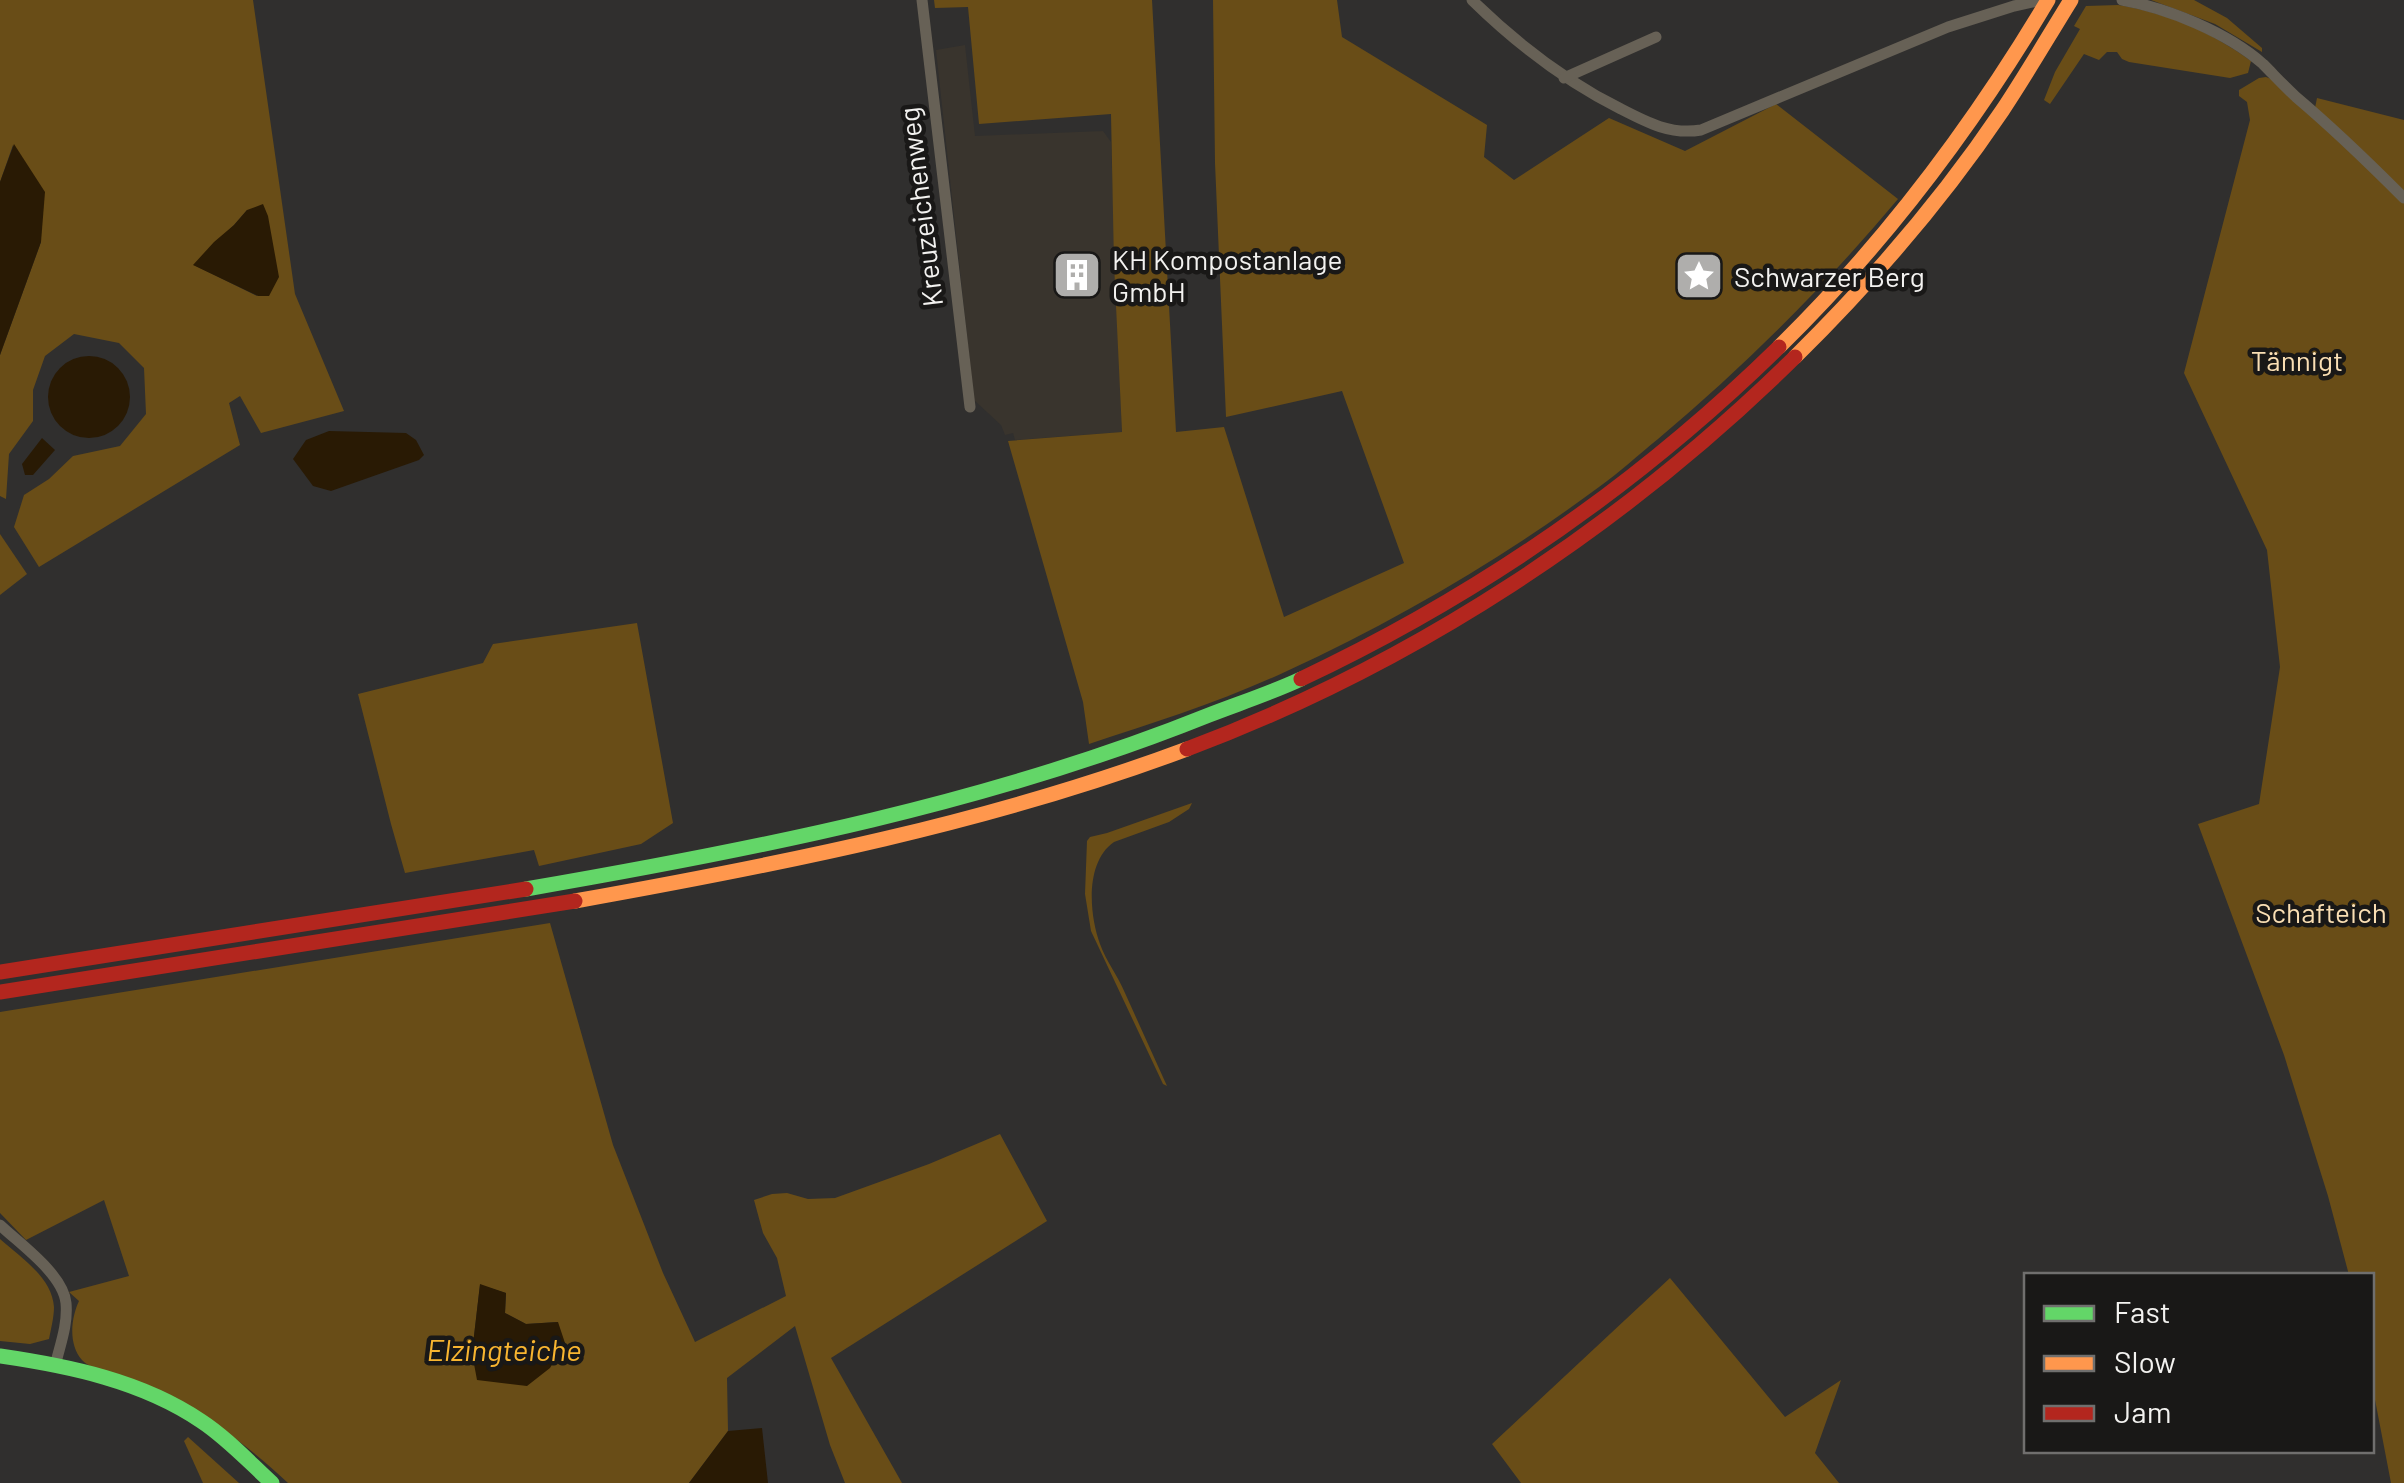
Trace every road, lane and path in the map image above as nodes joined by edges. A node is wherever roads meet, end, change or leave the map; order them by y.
1 (922, 0) edge
2 (1472, 0) edge
3 (2045, 0) edge
4 (2071, 0) edge
5 (2122, 0) edge
6 (1656, 37) dead end
7 (1564, 78) junction
8 (2404, 198) edge
9 (970, 407) dead end
10 (0, 972) edge
11 (0, 992) edge
12 (0, 1225) edge
13 (0, 1356) edge
14 (55, 1366) junction
15 (272, 1483) edge

1 - 9 street, Kreuzeichenweg
2 - 7 street
3 - 7 street
3 - 10 main road
4 - 11 main road
5 - 8 street
6 - 7 street
12 - 14 street
13 - 14 main road
14 - 15 main road

